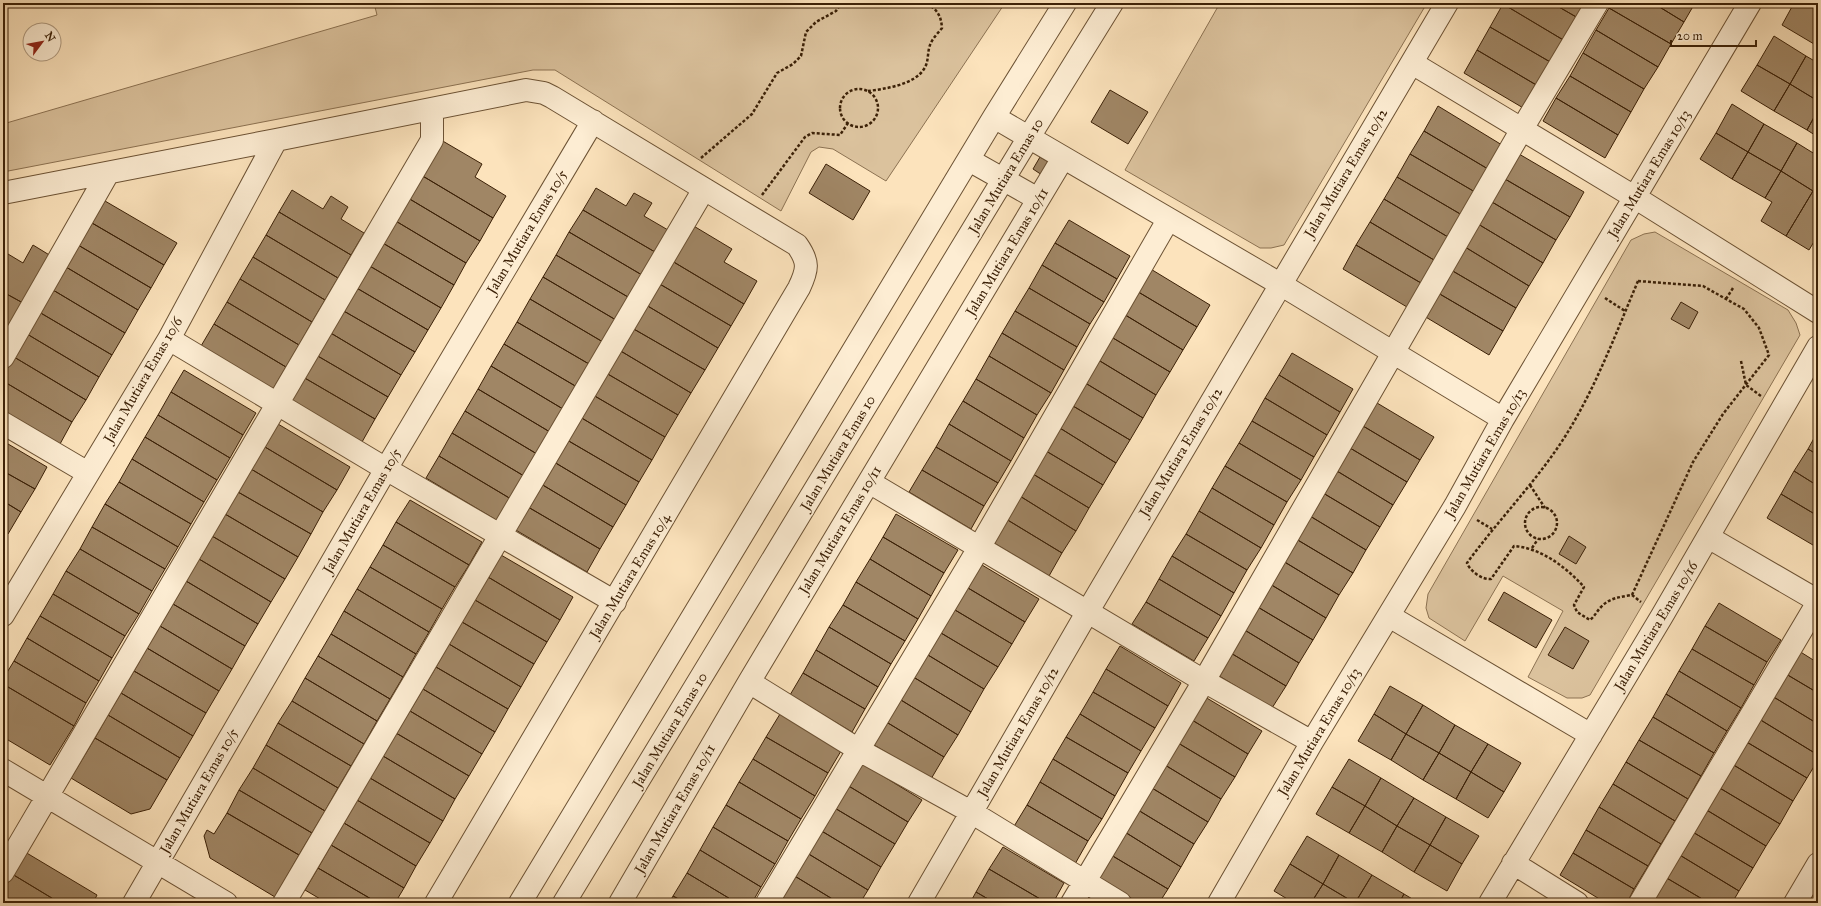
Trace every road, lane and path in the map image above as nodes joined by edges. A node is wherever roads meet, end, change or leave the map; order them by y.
1 (841, 3) edge
2 (927, 3) edge
3 (1065, 3) edge
4 (1112, 3) edge
5 (1447, 3) edge
6 (1597, 3) edge
7 (1750, 3) edge
8 (1412, 63) junction
9 (868, 91) junction
10 (432, 110) junction
11 (994, 117) junction
12 (593, 121) junction
13 (848, 123) junction
14 (1522, 130) junction
15 (1028, 137) junction
16 (276, 140) junction
17 (1063, 158) junction
18 (969, 160) junction
19 (108, 174) junction
20 (686, 177) junction
21 (1003, 179) junction
22 (704, 189) junction
23 (3, 193) edge
24 (1636, 198) junction
25 (1038, 199) junction
26 (748, 215) junction
27 (1168, 220) junction
28 (1280, 284) junction
29 (1818, 312) edge
30 (169, 339) junction
31 (1818, 347) edge
32 (1394, 353) junction
33 (3, 357) edge
34 (1741, 361) dead end
35 (1746, 385) junction
36 (278, 404) junction
37 (1782, 410) junction
38 (1503, 419) junction
39 (3, 423) edge
40 (386, 469) junction
41 (88, 473) junction
42 (869, 482) junction
43 (1530, 485) junction
44 (1545, 508) junction
45 (501, 536) junction
46 (1708, 537) junction
47 (1538, 539) junction
48 (979, 548) junction
49 (1532, 548) junction
50 (615, 602) junction
51 (1818, 602) edge
52 (1088, 611) junction
53 (3, 615) edge
54 (1388, 616) junction
55 (1204, 681) junction
56 (749, 682) junction
57 (1591, 735) junction
58 (1312, 742) junction
59 (859, 750) junction
60 (3, 770) edge
61 (48, 797) junction
62 (971, 812) junction
63 (158, 862) junction
64 (1513, 863) junction
65 (1818, 864) edge
66 (3, 872) edge
67 (1084, 882) junction
68 (134, 903) edge
69 (226, 903) edge
70 (284, 903) edge
71 (436, 903) edge
72 (520, 903) edge
73 (564, 903) edge
74 (620, 903) edge
75 (767, 903) edge
76 (919, 903) edge
77 (1072, 903) edge
78 (1120, 903) edge
79 (1219, 903) edge
80 (1490, 903) edge
81 (1577, 903) edge
82 (1640, 903) edge
83 (1795, 903) edge

1 - 20 path
2 - 9 path
3 - 11 street
4 - 15 street, Jalan Mutiara Emas 10
5 - 8 street, Jalan Mutiara Emas 10/12
6 - 14 street
7 - 24 street, Jalan Mutiara Emas 10/13
8 - 14 street
8 - 28 street, Jalan Mutiara Emas 10/12
9 - 13 path
9 - 13 path
10 - 12 street
10 - 16 street
10 - 36 street
11 - 15 street
11 - 18 street
12 - 20 street
12 - 40 street, Jalan Mutiara Emas 10/5
13 - 26 path
14 - 24 street
14 - 32 street
15 - 17 street
15 - 21 street, Jalan Mutiara Emas 10
16 - 19 street
16 - 30 street, Jalan Mutiara Emas 10/6
17 - 25 street, Jalan Mutiara Emas 10/11
17 - 27 street
18 - 21 street
18 - 72 street
19 - 23 street
19 - 33 street
20 - 22 street
21 - 25 street
21 - 73 street, Jalan Mutiara Emas 10
22 - 26 street
22 - 45 street
24 - 29 street
24 - 38 street, Jalan Mutiara Emas 10/13
25 - 42 street, Jalan Mutiara Emas 10/11
26 - 50 street, Jalan Mutiara Emas 10/4
27 - 28 street
27 - 48 street
28 - 32 street
28 - 52 street, Jalan Mutiara Emas 10/12
30 - 36 street
30 - 41 street, Jalan Mutiara Emas 10/6
31 - 37 street, Jalan Mutiara Emas 10/16
32 - 38 street
32 - 55 street
34 - 35 path
35 - 37 path
35 - 43 path
35 - 49 path
36 - 40 street
36 - 61 street
37 - 46 street, Jalan Mutiara Emas 10/16
38 - 54 street, Jalan Mutiara Emas 10/13
39 - 41 street
40 - 45 street
40 - 63 street, Jalan Mutiara Emas 10/5
41 - 53 street, Jalan Mutiara Emas 10/6
42 - 48 street
42 - 56 street, Jalan Mutiara Emas 10/11
43 - 44 path
43 - 49 path
44 - 47 path
44 - 47 path
45 - 50 street
45 - 70 street
46 - 51 street
46 - 57 street, Jalan Mutiara Emas 10/16
47 - 49 path
48 - 52 street
48 - 59 street
50 - 71 street, Jalan Mutiara Emas 10/4
51 - 82 street
52 - 55 street
52 - 62 street, Jalan Mutiara Emas 10/12
54 - 57 street
54 - 58 street, Jalan Mutiara Emas 10/13
55 - 58 street
55 - 67 street
56 - 59 street
56 - 74 street, Jalan Mutiara Emas 10/11
57 - 64 street, Jalan Mutiara Emas 10/16
58 - 79 street, Jalan Mutiara Emas 10/13
59 - 62 street
59 - 75 street
60 - 61 street
61 - 63 street
61 - 66 street
62 - 67 street
62 - 76 street, Jalan Mutiara Emas 10/12
63 - 68 street, Jalan Mutiara Emas 10/5
63 - 69 street
64 - 80 street, Jalan Mutiara Emas 10/16
64 - 81 street
65 - 83 street
67 - 77 street
67 - 78 street

